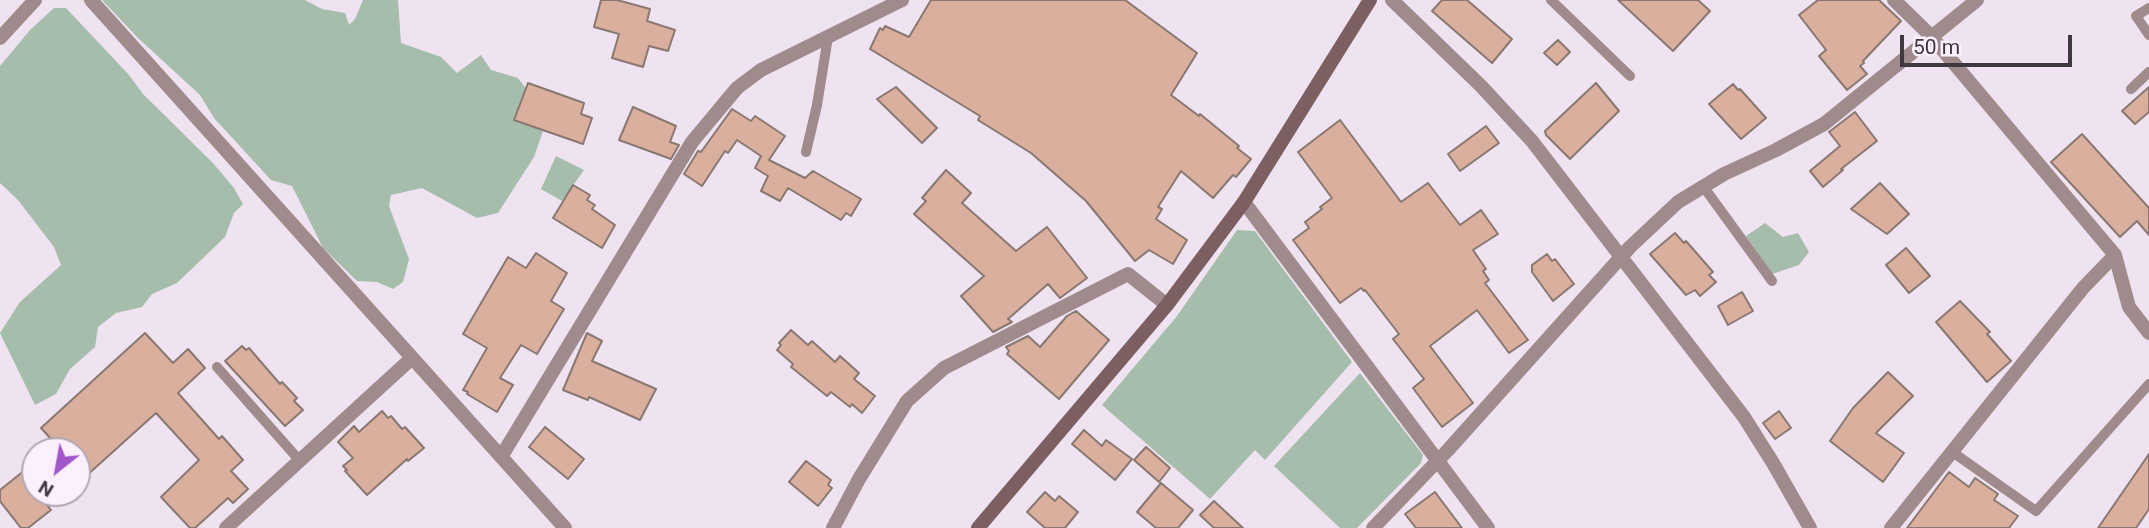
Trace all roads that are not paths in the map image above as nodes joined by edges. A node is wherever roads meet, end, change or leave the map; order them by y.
1 (35, 0) edge
2 (91, 0) edge
3 (902, 0) edge
4 (1370, 0) edge
5 (1392, 0) edge
6 (1552, 0) edge
7 (1894, 0) edge
8 (1977, 0) edge
9 (2149, 8) edge
10 (2149, 35) edge
11 (1931, 36) junction
12 (828, 37) junction
13 (0, 38) edge
14 (2149, 72) edge
15 (1630, 76) dead end
16 (2131, 89) dead end
17 (806, 152) dead end
18 (1703, 186) junction
19 (1244, 202) junction
20 (2115, 255) junction
21 (1621, 257) junction
22 (1772, 281) dead end
23 (1167, 304) junction
24 (2149, 333) edge
25 (412, 358) junction
26 (217, 367) dead end
27 (2149, 384) edge
28 (1951, 451) junction
29 (501, 457) junction
30 (300, 461) junction
31 (1438, 461) junction
32 (226, 528) edge
33 (565, 528) edge
34 (833, 528) edge
35 (978, 528) edge
36 (1373, 528) edge
37 (1488, 528) edge
38 (1810, 528) edge
39 (1891, 528) edge

1 - 13 street
2 - 25 street
3 - 12 street
4 - 19 street
5 - 21 street
6 - 15 lane
7 - 11 street
8 - 11 street
9 - 10 lane
11 - 18 street
11 - 20 street
12 - 17 lane
12 - 29 street
14 - 16 lane
18 - 21 street
18 - 22 lane
19 - 23 street
19 - 31 street
20 - 24 street
20 - 28 street
21 - 31 street
21 - 38 street
23 - 34 street
23 - 35 street
25 - 29 street
25 - 30 street
26 - 30 lane
27 - 28 lane
28 - 39 street
29 - 33 street
30 - 32 street
31 - 36 street
31 - 37 street

